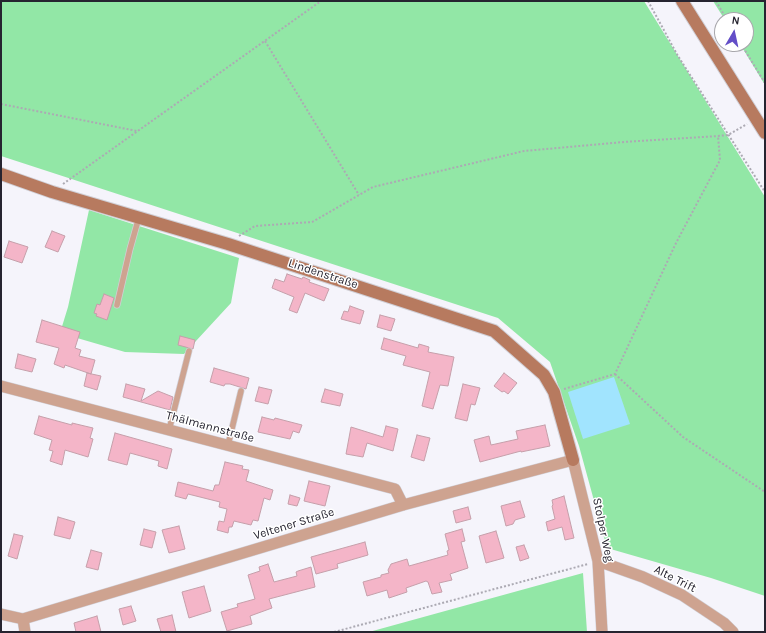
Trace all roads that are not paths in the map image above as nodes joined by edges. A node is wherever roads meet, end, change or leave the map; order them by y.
1 (682, 1) edge
2 (765, 133) edge
3 (1, 174) edge
4 (139, 217) junction
5 (117, 305) dead end
6 (189, 351) dead end
7 (1, 386) edge
8 (241, 391) dead end
9 (169, 430) junction
10 (228, 446) junction
11 (573, 460) junction
12 (403, 505) junction
13 (598, 561) junction
14 (1, 614) edge
15 (23, 619) junction
16 (24, 632) edge
17 (602, 632) edge
18 (733, 632) edge

1 - 2 street
3 - 4 street, Lindenstraße
4 - 5 lane
4 - 11 street, Lindenstraße
6 - 9 lane
7 - 9 street, Thälmannstraße
8 - 10 lane
9 - 10 street, Thälmannstraße
10 - 12 street, Thälmannstraße
11 - 12 street, Veltener Straße
11 - 13 street, Stolper Weg
12 - 15 street, Veltener Straße
13 - 17 street, Stolper Weg
13 - 18 street, Alte Trift
14 - 15 street, Veltener Straße
15 - 16 street

